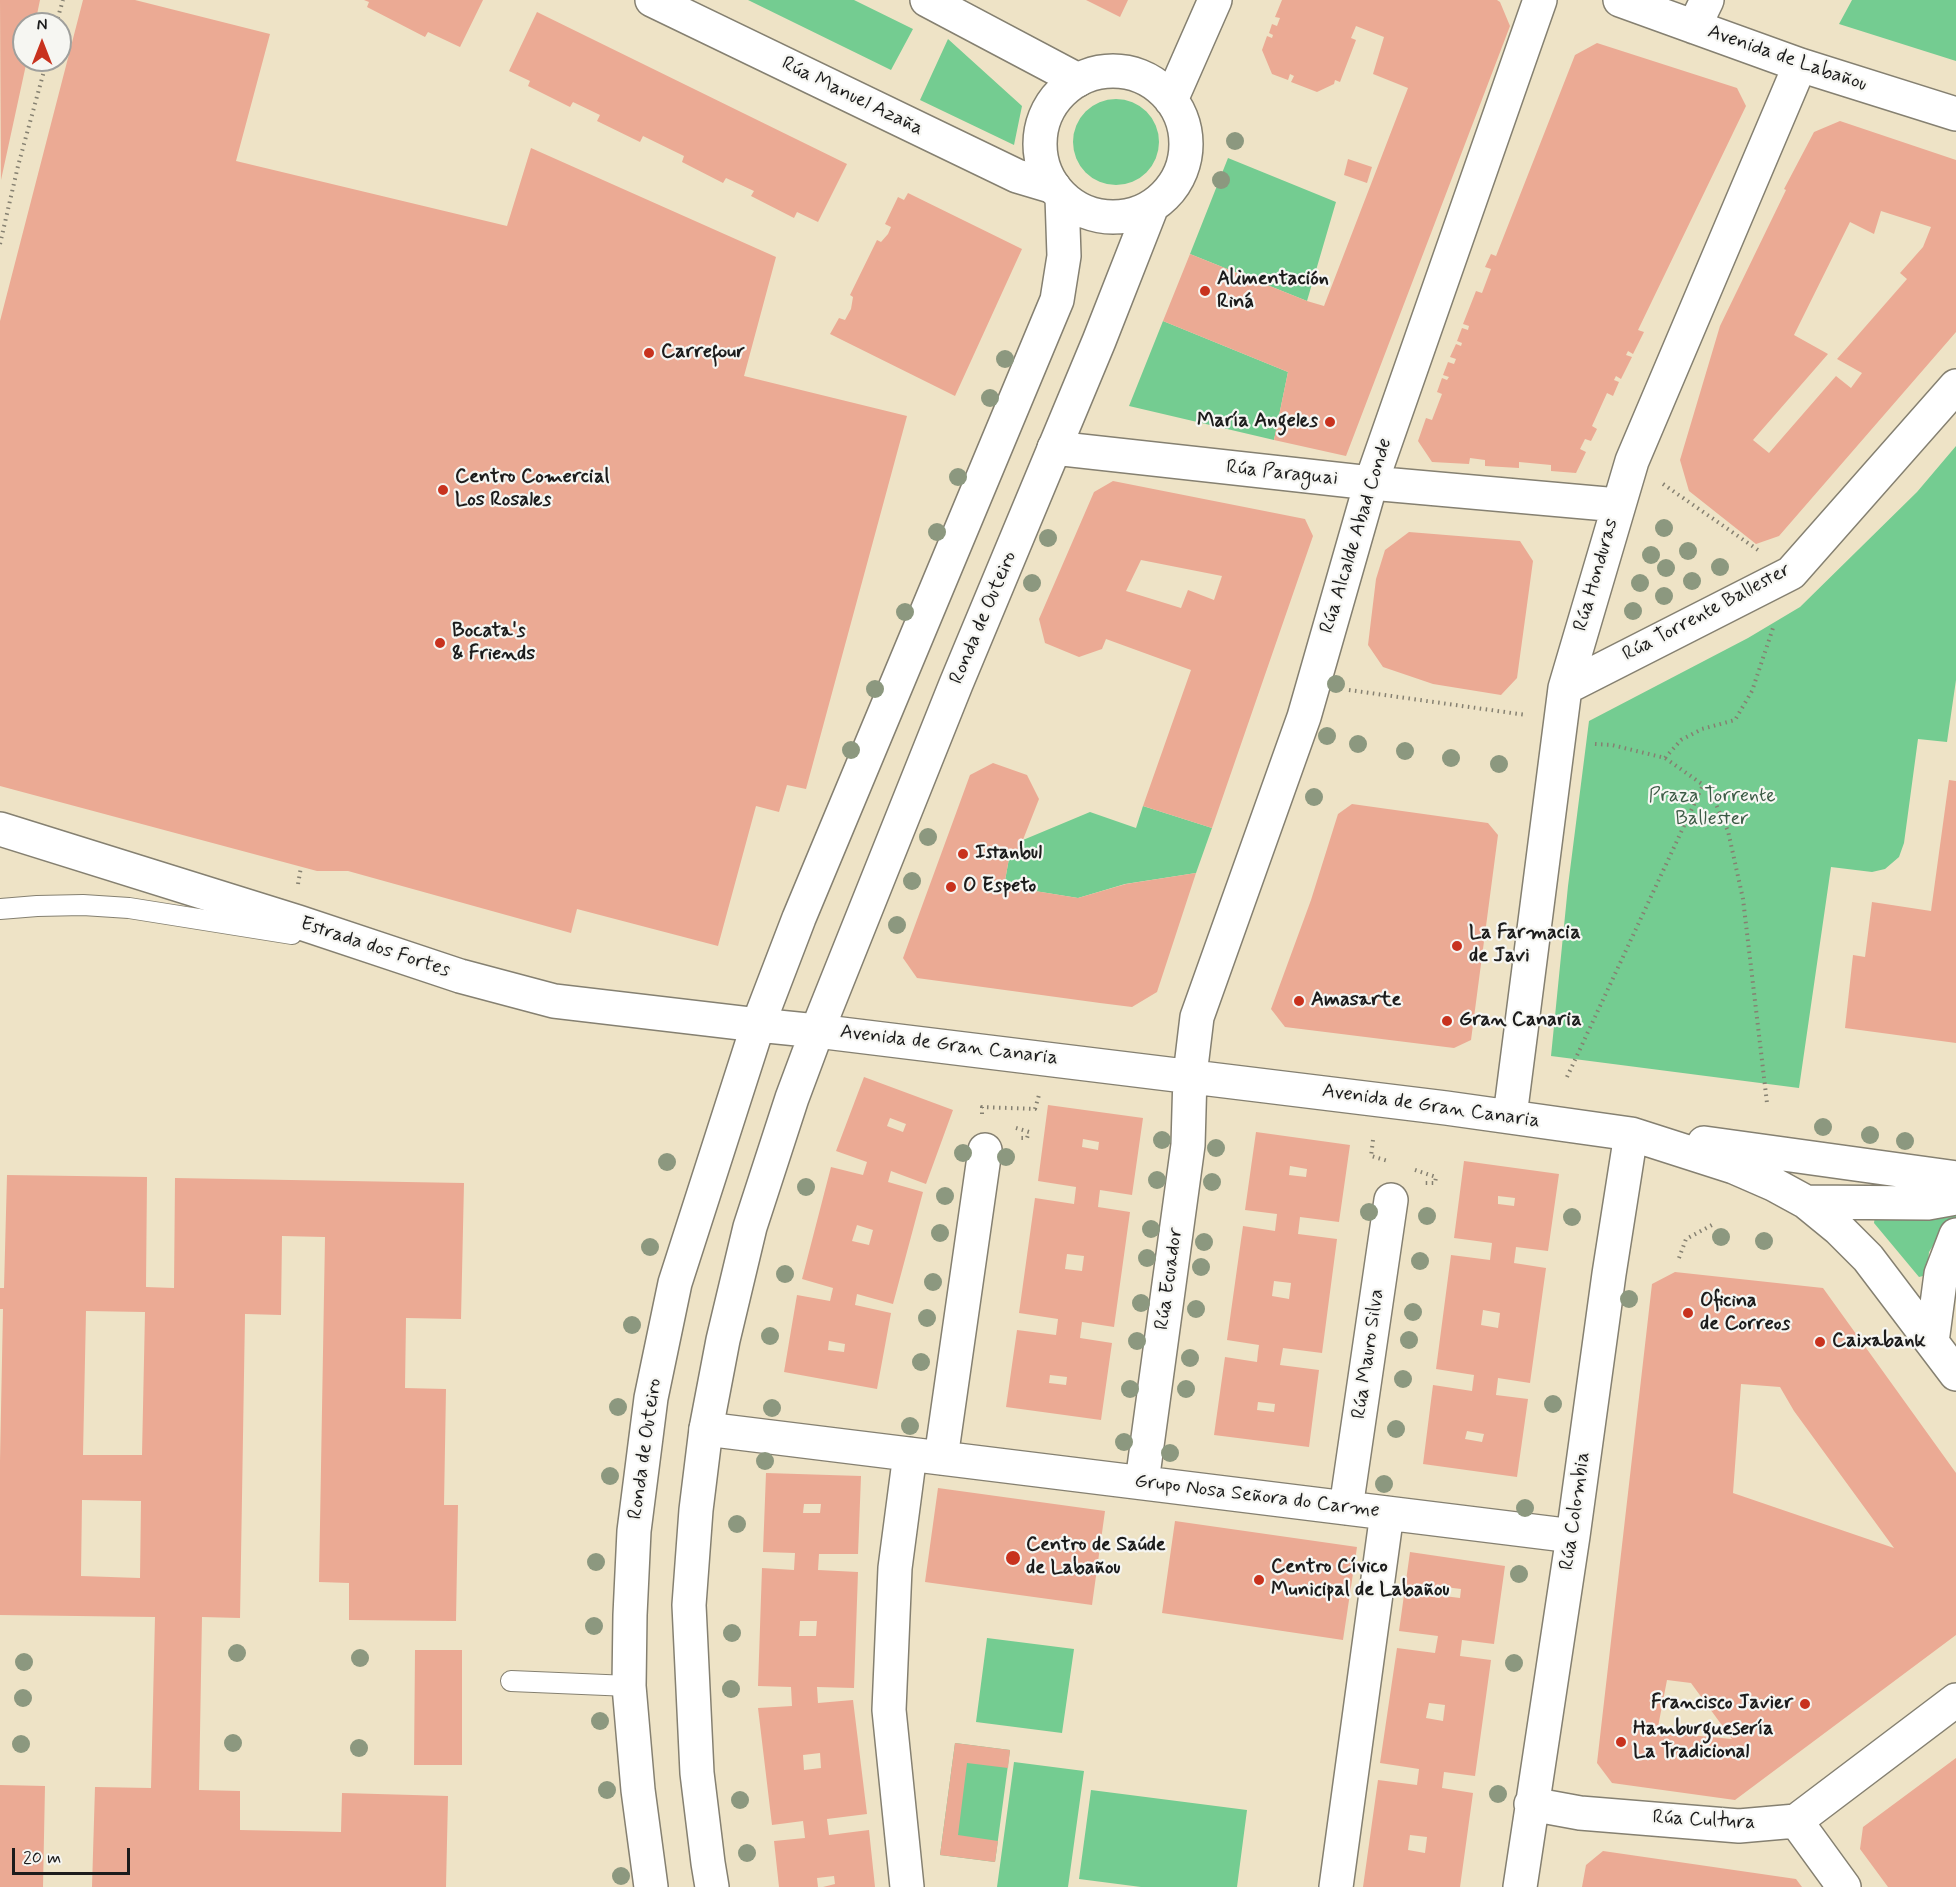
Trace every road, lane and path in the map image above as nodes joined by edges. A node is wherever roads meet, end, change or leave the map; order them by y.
1 (652, 0) edge
2 (927, 0) edge
3 (1215, 0) edge
4 (1540, 0) edge
5 (1620, 0) edge
6 (1700, 13) edge
7 (1800, 64) junction
8 (44, 72) edge
9 (1078, 80) junction
10 (1171, 100) junction
11 (1956, 114) edge
12 (1058, 192) junction
13 (1152, 206) junction
14 (0, 244) edge
15 (1956, 386) edge
16 (1054, 448) junction
17 (1632, 461) junction
18 (1371, 483) junction
19 (1618, 505) junction
20 (1791, 573) junction
21 (1768, 643) dead end
22 (1313, 685) junction
23 (1561, 717) junction
24 (1665, 758) junction
25 (1703, 785) junction
26 (0, 829) edge
27 (0, 909) edge
28 (368, 947) junction
29 (758, 1024) junction
30 (817, 1030) junction
31 (1190, 1076) junction
32 (1567, 1077) dead end
33 (1767, 1103) dead end
34 (1510, 1116) junction
35 (1631, 1134) junction
36 (985, 1150) dead end
37 (1918, 1172) junction
38 (1956, 1178) edge
39 (1956, 1198) edge
40 (1392, 1200) dead end
41 (1806, 1202) junction
42 (1713, 1225) dead end
43 (1956, 1235) edge
44 (1679, 1258) dead end
45 (1932, 1342) junction
46 (1956, 1374) edge
47 (706, 1429) junction
48 (909, 1454) junction
49 (941, 1458) junction
50 (1142, 1482) junction
51 (1346, 1508) junction
52 (1387, 1513) junction
53 (1573, 1536) junction
54 (511, 1681) dead end
55 (629, 1686) junction
56 (1956, 1700) edge
57 (1531, 1804) junction
58 (1796, 1821) junction
59 (651, 1887) edge
60 (712, 1887) edge
61 (907, 1887) edge
62 (1336, 1887) edge
63 (1520, 1887) edge
64 (1844, 1887) edge

1 - 12 street, Rúa Manuel Azaña
2 - 9 street
3 - 10 street
4 - 18 street, Rúa Alcalde Abad Conde
5 - 6 street, Avenida de Labañou
6 - 7 street, Avenida de Labañou
7 - 11 street, Avenida de Labañou
7 - 17 street, Rúa Honduras
8 - 14 path
9 - 10 street, Ronda de Outeiro
9 - 12 street, Ronda de Outeiro
10 - 13 street, Ronda de Outeiro
12 - 13 street, Ronda de Outeiro
12 - 29 street, Ronda de Outeiro
13 - 16 street, Ronda de Outeiro
15 - 20 street, Rúa Torrente Ballester
16 - 18 street, Rúa Paraguai
16 - 30 street, Ronda de Outeiro
17 - 19 street, Rúa Honduras
17 - 20 path
18 - 19 street, Rúa Paraguai
18 - 22 street, Rúa Alcalde Abad Conde
19 - 23 street, Rúa Honduras
20 - 23 street, Rúa Torrente Ballester
21 - 24 path
22 - 23 path
22 - 31 street, Rúa Alcalde Abad Conde
23 - 24 path
23 - 34 street, Rúa Honduras
24 - 25 path
25 - 32 path
25 - 33 path
26 - 28 street, Estrada dos Fortes
27 - 28 lane
28 - 29 street, Estrada dos Fortes
29 - 30 street
29 - 55 street, Ronda de Outeiro
30 - 31 street, Avenida de Gran Canaria
30 - 47 street, Ronda de Outeiro
31 - 34 street, Avenida de Gran Canaria
31 - 50 street, Rúa Ecuador
34 - 35 street, Avenida de Gran Canaria
35 - 37 street
35 - 41 street, Avenida de Gran Canaria
35 - 53 street, Rúa Colombia
36 - 49 street
37 - 38 street
37 - 41 street
39 - 41 street
40 - 51 street, Rúa Mauro Silva
41 - 45 street, Avenida de Gran Canaria
42 - 44 path
43 - 45 street
45 - 46 street, Avenida de Gran Canaria
47 - 48 street, Grupo Nosa Señora do Carme
47 - 60 street, Ronda de Outeiro
48 - 49 street, Grupo Nosa Señora do Carme
48 - 61 street
49 - 50 street, Grupo Nosa Señora do Carme
50 - 51 street, Grupo Nosa Señora do Carme
51 - 52 street, Grupo Nosa Señora do Carme
52 - 53 street, Grupo Nosa Señora do Carme
52 - 62 street
53 - 57 street, Rúa Colombia
54 - 55 lane
55 - 59 street, Ronda de Outeiro
56 - 58 street
57 - 58 street, Rúa Cultura
57 - 63 street, Rúa Colombia
58 - 64 street

